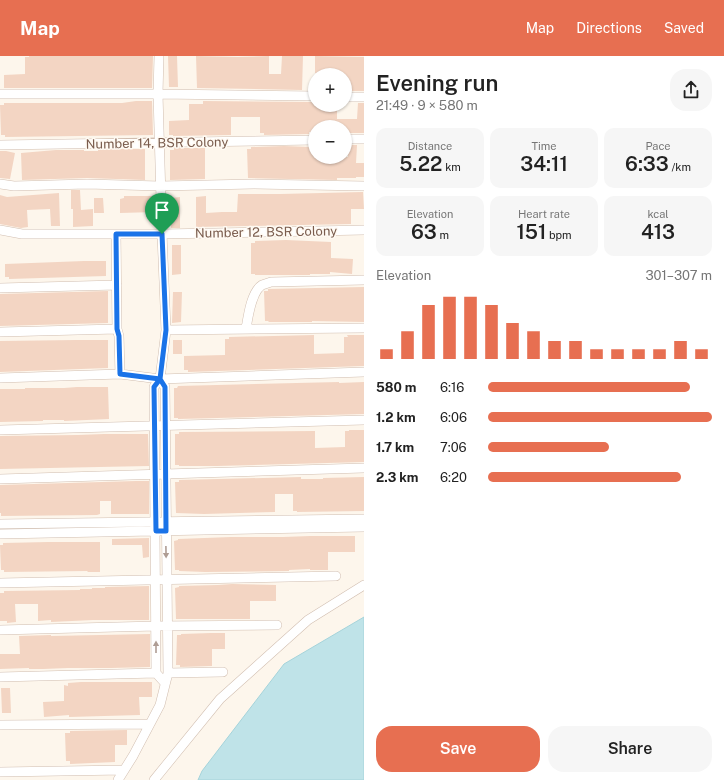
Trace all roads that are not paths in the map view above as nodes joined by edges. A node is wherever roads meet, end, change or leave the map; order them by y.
1 (159, 56) edge
2 (0, 94) edge
3 (158, 94) junction
4 (308, 96) edge
5 (352, 97) edge
6 (364, 97) edge
7 (352, 139) edge
8 (364, 139) edge
9 (308, 140) edge
10 (159, 143) junction
11 (0, 145) edge
12 (0, 184) edge
13 (160, 186) junction
14 (364, 186) edge
15 (0, 230) edge
16 (364, 230) edge
17 (116, 234) junction
18 (162, 234) junction
19 (364, 280) edge
20 (117, 285) junction
21 (0, 288) edge
22 (364, 328) edge
23 (117, 329) junction
24 (246, 329) junction
25 (166, 330) junction
26 (0, 332) edge
27 (364, 372) edge
28 (120, 374) junction
29 (0, 378) edge
30 (160, 379) junction
31 (364, 420) edge
32 (154, 425) junction
33 (166, 425) junction
34 (0, 430) edge
35 (364, 468) edge
36 (155, 474) junction
37 (166, 474) junction
38 (0, 479) edge
39 (364, 518) edge
40 (155, 521) junction
41 (166, 521) junction
42 (0, 524) edge
43 (364, 527) edge
44 (156, 531) junction
45 (166, 531) junction
46 (0, 534) edge
47 (336, 576) dead end
48 (156, 579) junction
49 (167, 579) junction
50 (0, 583) edge
51 (364, 585) edge
52 (277, 625) dead end
53 (156, 626) junction
54 (167, 626) junction
55 (0, 630) edge
56 (223, 672) dead end
57 (156, 673) junction
58 (168, 673) junction
59 (0, 677) edge
60 (165, 683) junction
61 (149, 724) junction
62 (0, 725) edge
63 (124, 770) junction
64 (0, 772) edge
65 (118, 780) edge
66 (154, 780) edge

1 - 3 street
2 - 3 street
3 - 4 street
3 - 10 street
5 - 6 street
7 - 8 street
9 - 10 street, Number 14, BSR Colony
10 - 11 street, Number 14, BSR Colony
10 - 13 street
12 - 13 street
13 - 14 street
13 - 18 street
15 - 17 street, Number 12, BSR Colony
16 - 18 street, Number 12, BSR Colony
17 - 18 street, Number 12, BSR Colony
17 - 20 street
18 - 25 street
19 - 24 street
20 - 21 street
20 - 23 street
22 - 24 street
23 - 26 street
23 - 28 street
24 - 25 street
25 - 30 street
27 - 30 street
28 - 29 street
28 - 30 street
30 - 32 street
30 - 33 street
31 - 33 street
32 - 33 street
32 - 34 street
32 - 36 street
33 - 37 street
35 - 37 street
36 - 37 street
36 - 38 street
36 - 40 street
37 - 41 street
39 - 41 street
40 - 41 street
40 - 42 street
40 - 44 street
41 - 45 street
43 - 45 street
44 - 45 street
44 - 46 street
44 - 48 street
45 -> 49 street
47 - 49 street
48 - 49 street
48 - 50 street
48 - 53 street
49 - 54 street
51 - 66 street
52 - 54 street
53 - 54 street
53 - 55 street
57 -> 53 street
54 - 58 street
56 - 58 street
57 - 59 street
57 - 60 street
58 - 60 street
60 - 61 street
61 - 62 street
61 - 63 street
63 - 64 street
63 - 65 street

